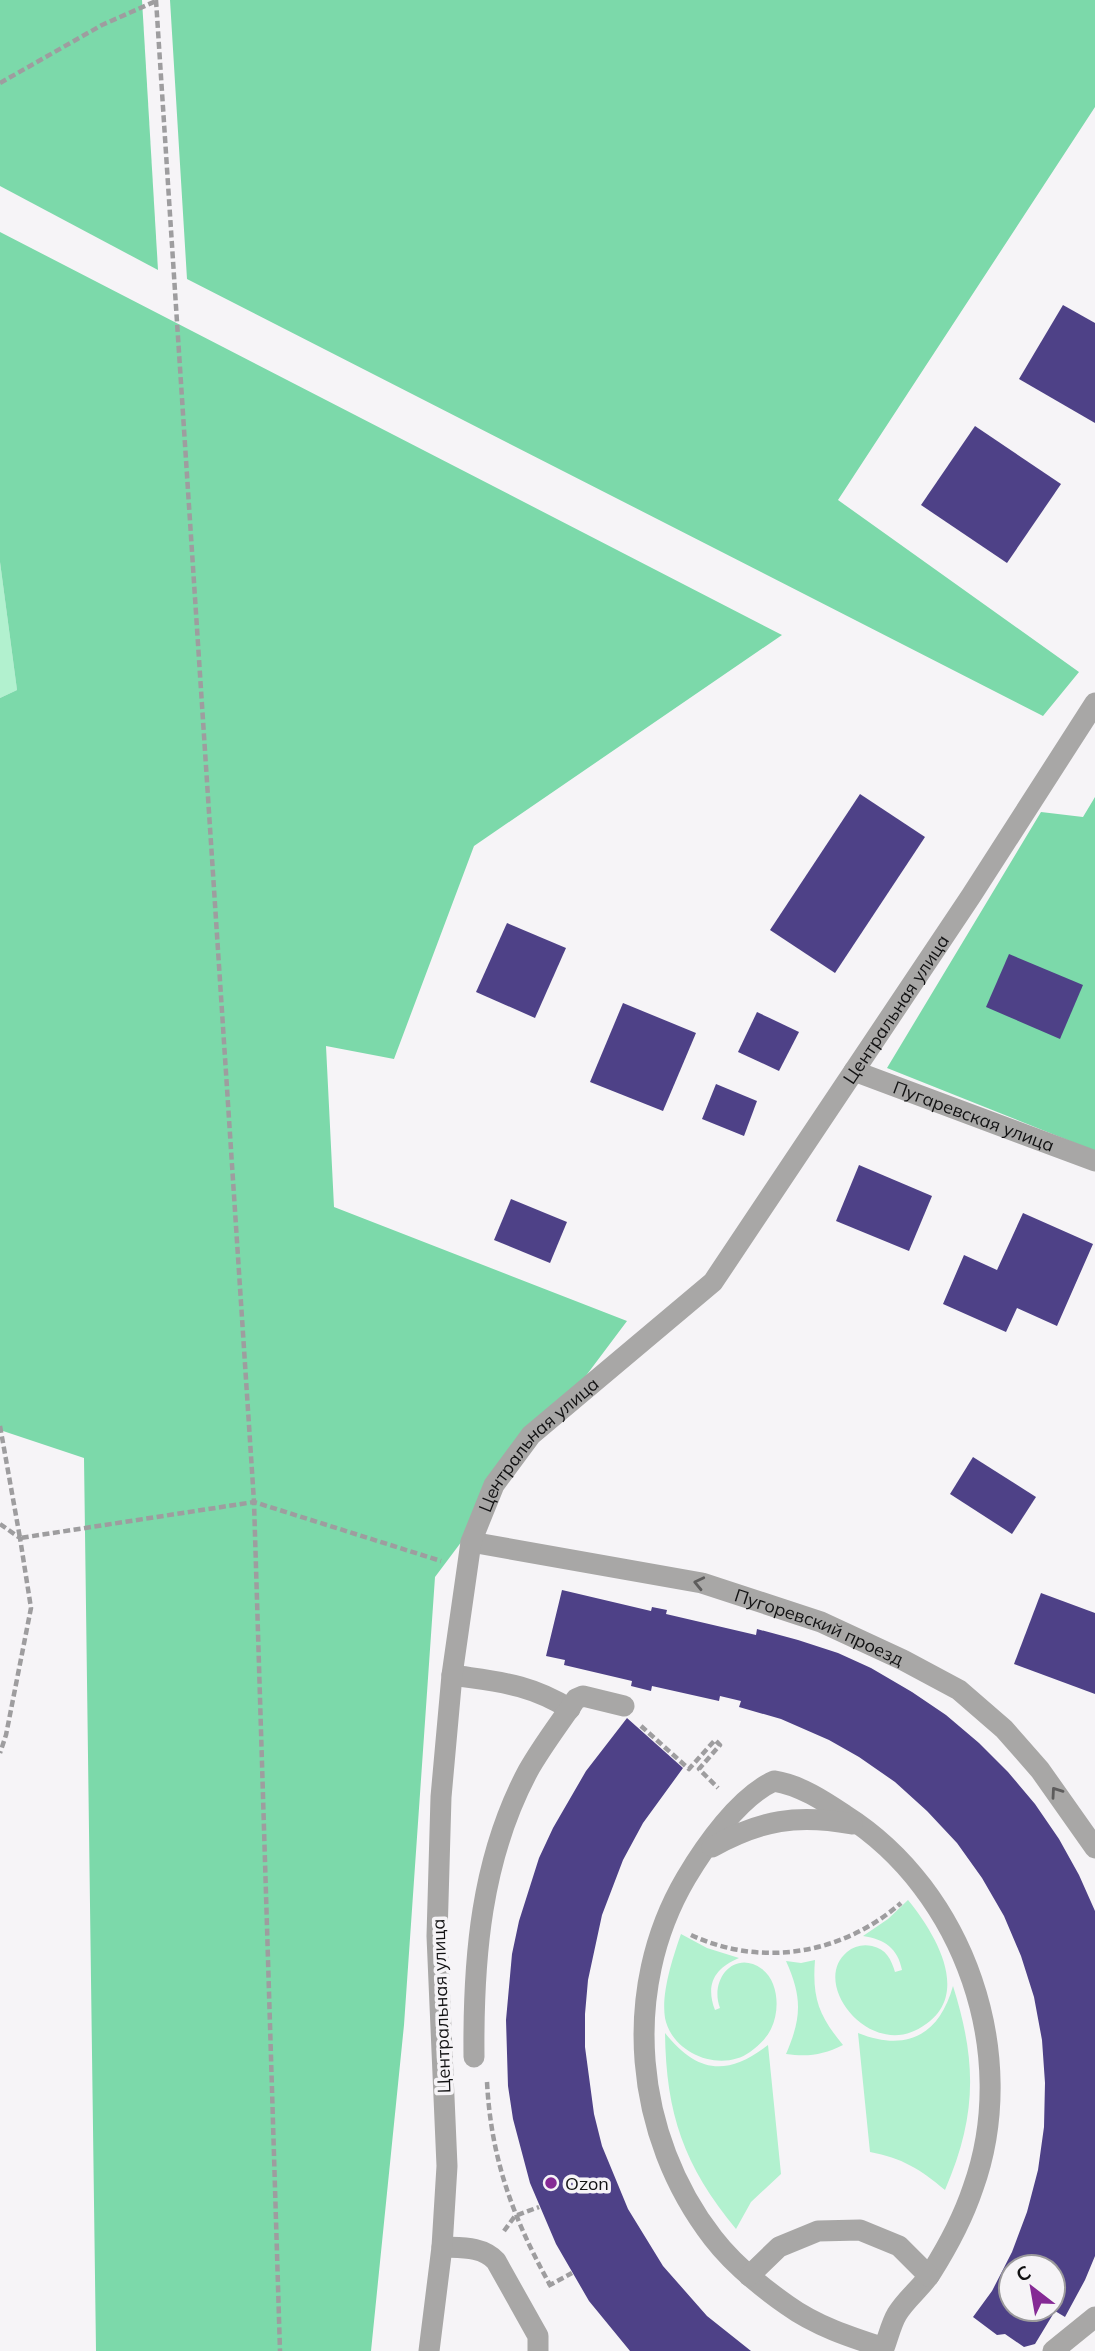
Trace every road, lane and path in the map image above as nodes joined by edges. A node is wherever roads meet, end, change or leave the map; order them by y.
1 (156, 1) edge
2 (0, 83) edge
3 (1095, 703) edge
4 (854, 1071) junction
5 (1095, 1161) edge
6 (0, 1426) edge
7 (254, 1502) junction
8 (0, 1524) edge
9 (20, 1538) junction
10 (471, 1542) junction
11 (465, 1569) junction
12 (452, 1675) junction
13 (570, 1709) junction
14 (630, 1713) joint
15 (0, 1753) edge
16 (705, 1774) dead end
17 (861, 1825) junction
18 (1095, 1848) edge
19 (701, 1853) junction
20 (920, 1885) junction
21 (665, 1923) junction
22 (474, 2057) dead end
23 (487, 2078) dead end
24 (539, 2207) dead end
25 (515, 2216) junction
26 (442, 2247) junction
27 (750, 2276) junction
28 (929, 2276) junction
29 (550, 2285) dead end
30 (1095, 2318) edge
31 (884, 2350) edge
32 (279, 2351) edge
33 (429, 2351) edge
34 (538, 2351) edge
35 (1053, 2351) edge

1 - 2 path
1 - 7 path
3 - 4 street, Центральная улица
4 - 5 street, Пугаревская улица
4 - 10 street, Центральная улица
6 - 9 path
7 - 9 path
7 - 11 path
7 - 32 path
8 - 9 path
9 - 15 path
10 - 11 street, Центральная улица
18 -> 10 street, Пугоревский проезд
11 - 12 street, Центральная улица
12 - 13 street
12 - 26 street, Центральная улица
13 - 14 street
13 - 22 street
14 - 16 path
17 - 19 street
17 - 19 street
17 - 20 street
19 - 21 street
20 - 21 path
20 - 28 street
21 - 27 street
23 - 25 path
24 - 25 path
25 - 29 path
26 - 33 street, Центральная улица
26 - 34 street
27 - 28 street
27 - 31 street
28 - 31 street
30 - 35 street

